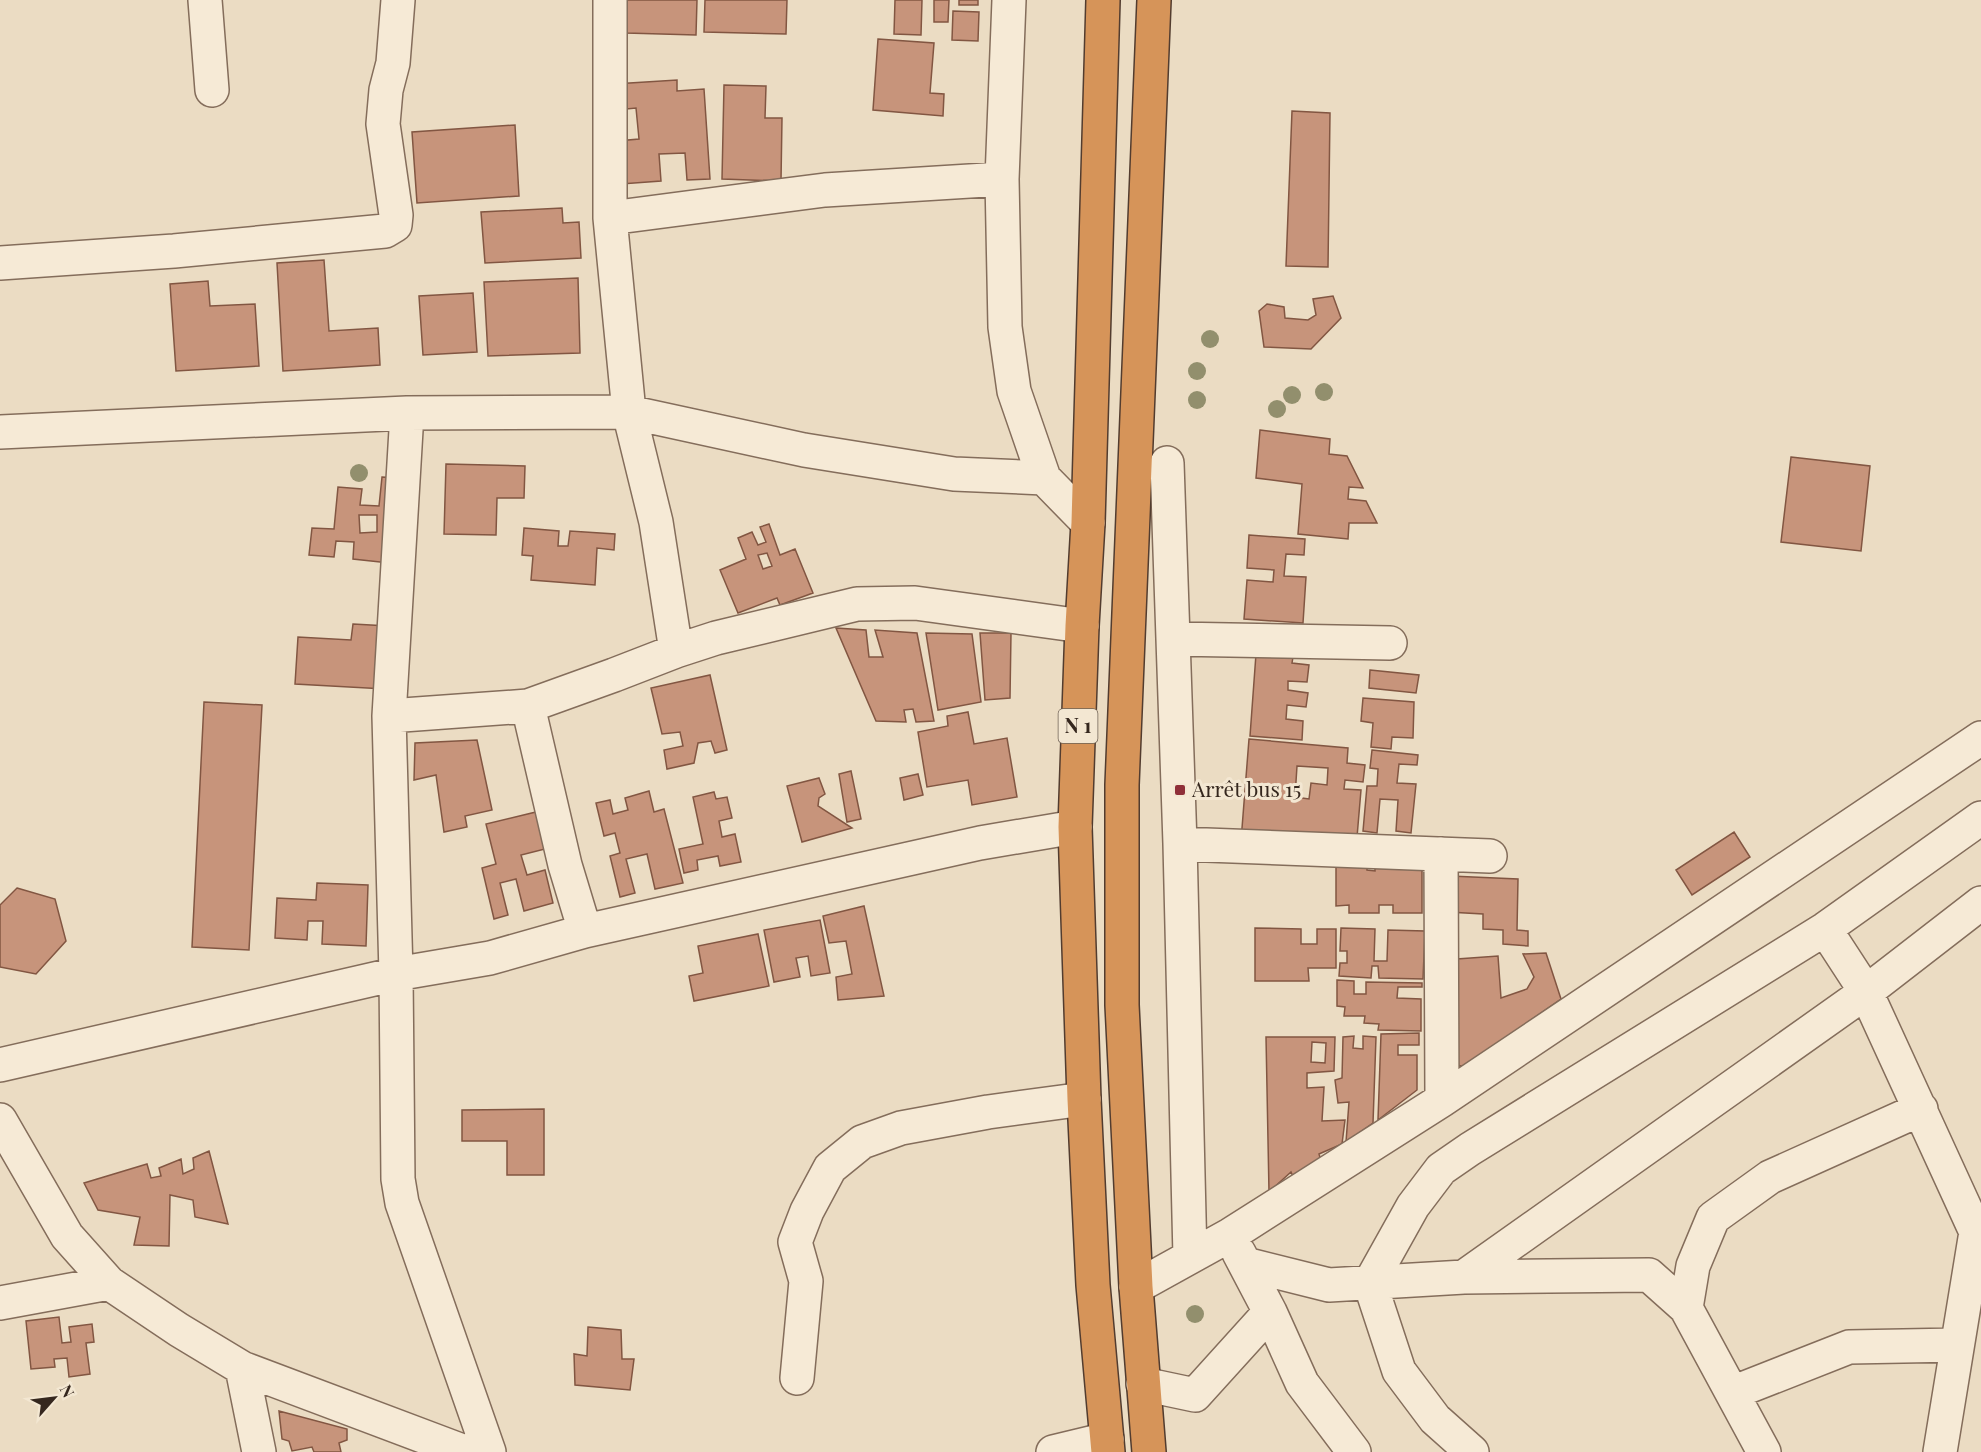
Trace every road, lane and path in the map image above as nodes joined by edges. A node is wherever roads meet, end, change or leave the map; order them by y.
1 (205, 0) edge
2 (398, 0) edge
3 (610, 0) edge
4 (1010, 0) edge
5 (1103, 0) edge
6 (1154, 0) edge
7 (212, 90) dead end
8 (1002, 179) junction
9 (610, 218) junction
10 (0, 263) edge
11 (629, 412) junction
12 (407, 413) junction
13 (0, 432) edge
14 (1167, 463) dead end
15 (1044, 478) junction
16 (1088, 523) junction
17 (1082, 626) junction
18 (1173, 639) junction
19 (1390, 643) dead end
20 (676, 651) junction
21 (528, 706) junction
22 (389, 716) junction
23 (1981, 738) edge
24 (1981, 818) edge
25 (1075, 827) junction
26 (1180, 844) junction
27 (1442, 854) junction
28 (1490, 856) dead end
29 (1981, 903) edge
30 (1826, 929) junction
31 (585, 931) junction
32 (396, 974) junction
33 (1866, 992) junction
34 (0, 1065) edge
35 (1084, 1099) junction
36 (1442, 1100) junction
37 (1921, 1109) junction
38 (0, 1120) edge
39 (1978, 1231) edge
40 (1238, 1250) junction
41 (1190, 1257) junction
42 (1976, 1268) edge
43 (1464, 1277) junction
44 (109, 1283) junction
45 (1370, 1283) junction
46 (1136, 1287) junction
47 (0, 1303) edge
48 (1686, 1308) junction
49 (1270, 1312) junction
50 (1957, 1345) junction
51 (242, 1368) junction
52 (797, 1378) dead end
53 (1143, 1384) junction
54 (1732, 1393) junction
55 (1108, 1445) edge
56 (259, 1452) edge
57 (465, 1452) edge
58 (489, 1452) edge
59 (1053, 1452) edge
60 (1149, 1452) edge
61 (1354, 1452) edge
62 (1472, 1452) edge
63 (1764, 1452) edge
64 (1940, 1452) edge

1 - 7 street
2 - 10 street
3 - 9 street
4 - 8 street
5 - 16 highway, N 1
6 - 46 highway, N 1
8 - 9 street
8 - 15 street
9 - 11 street
11 - 12 street
11 - 15 street
11 - 20 street
12 - 13 street
12 - 22 street
14 - 18 street
15 - 16 street
16 - 17 highway, N 1
17 - 20 street
17 - 25 highway, N 1
18 - 19 street
18 - 26 street
20 - 21 street
21 - 22 street
21 - 31 street
22 - 32 street
23 - 36 street
24 - 30 street
25 - 31 street
25 - 35 highway, N 1
26 - 27 street
26 - 41 street
27 - 28 street
27 - 36 street
29 - 33 street
30 - 33 street
30 - 45 street
31 - 32 street
32 - 34 street
32 - 58 street
33 - 37 street
33 - 43 street
35 - 52 street
35 - 55 highway, N 1
36 - 40 street
37 - 39 street
37 - 48 street
38 - 44 street
39 - 42 street
40 - 41 street
40 - 45 street
40 - 49 street
41 - 46 street
42 - 50 street
43 - 45 street
43 - 48 street
44 - 47 street
44 - 51 street
45 - 62 street
46 - 53 highway, N 1
48 - 54 street
49 - 53 street
49 - 61 street
50 - 54 street
50 - 64 street
51 - 56 street
51 - 57 street
53 - 60 highway, N 1
54 - 63 street
55 - 59 street

